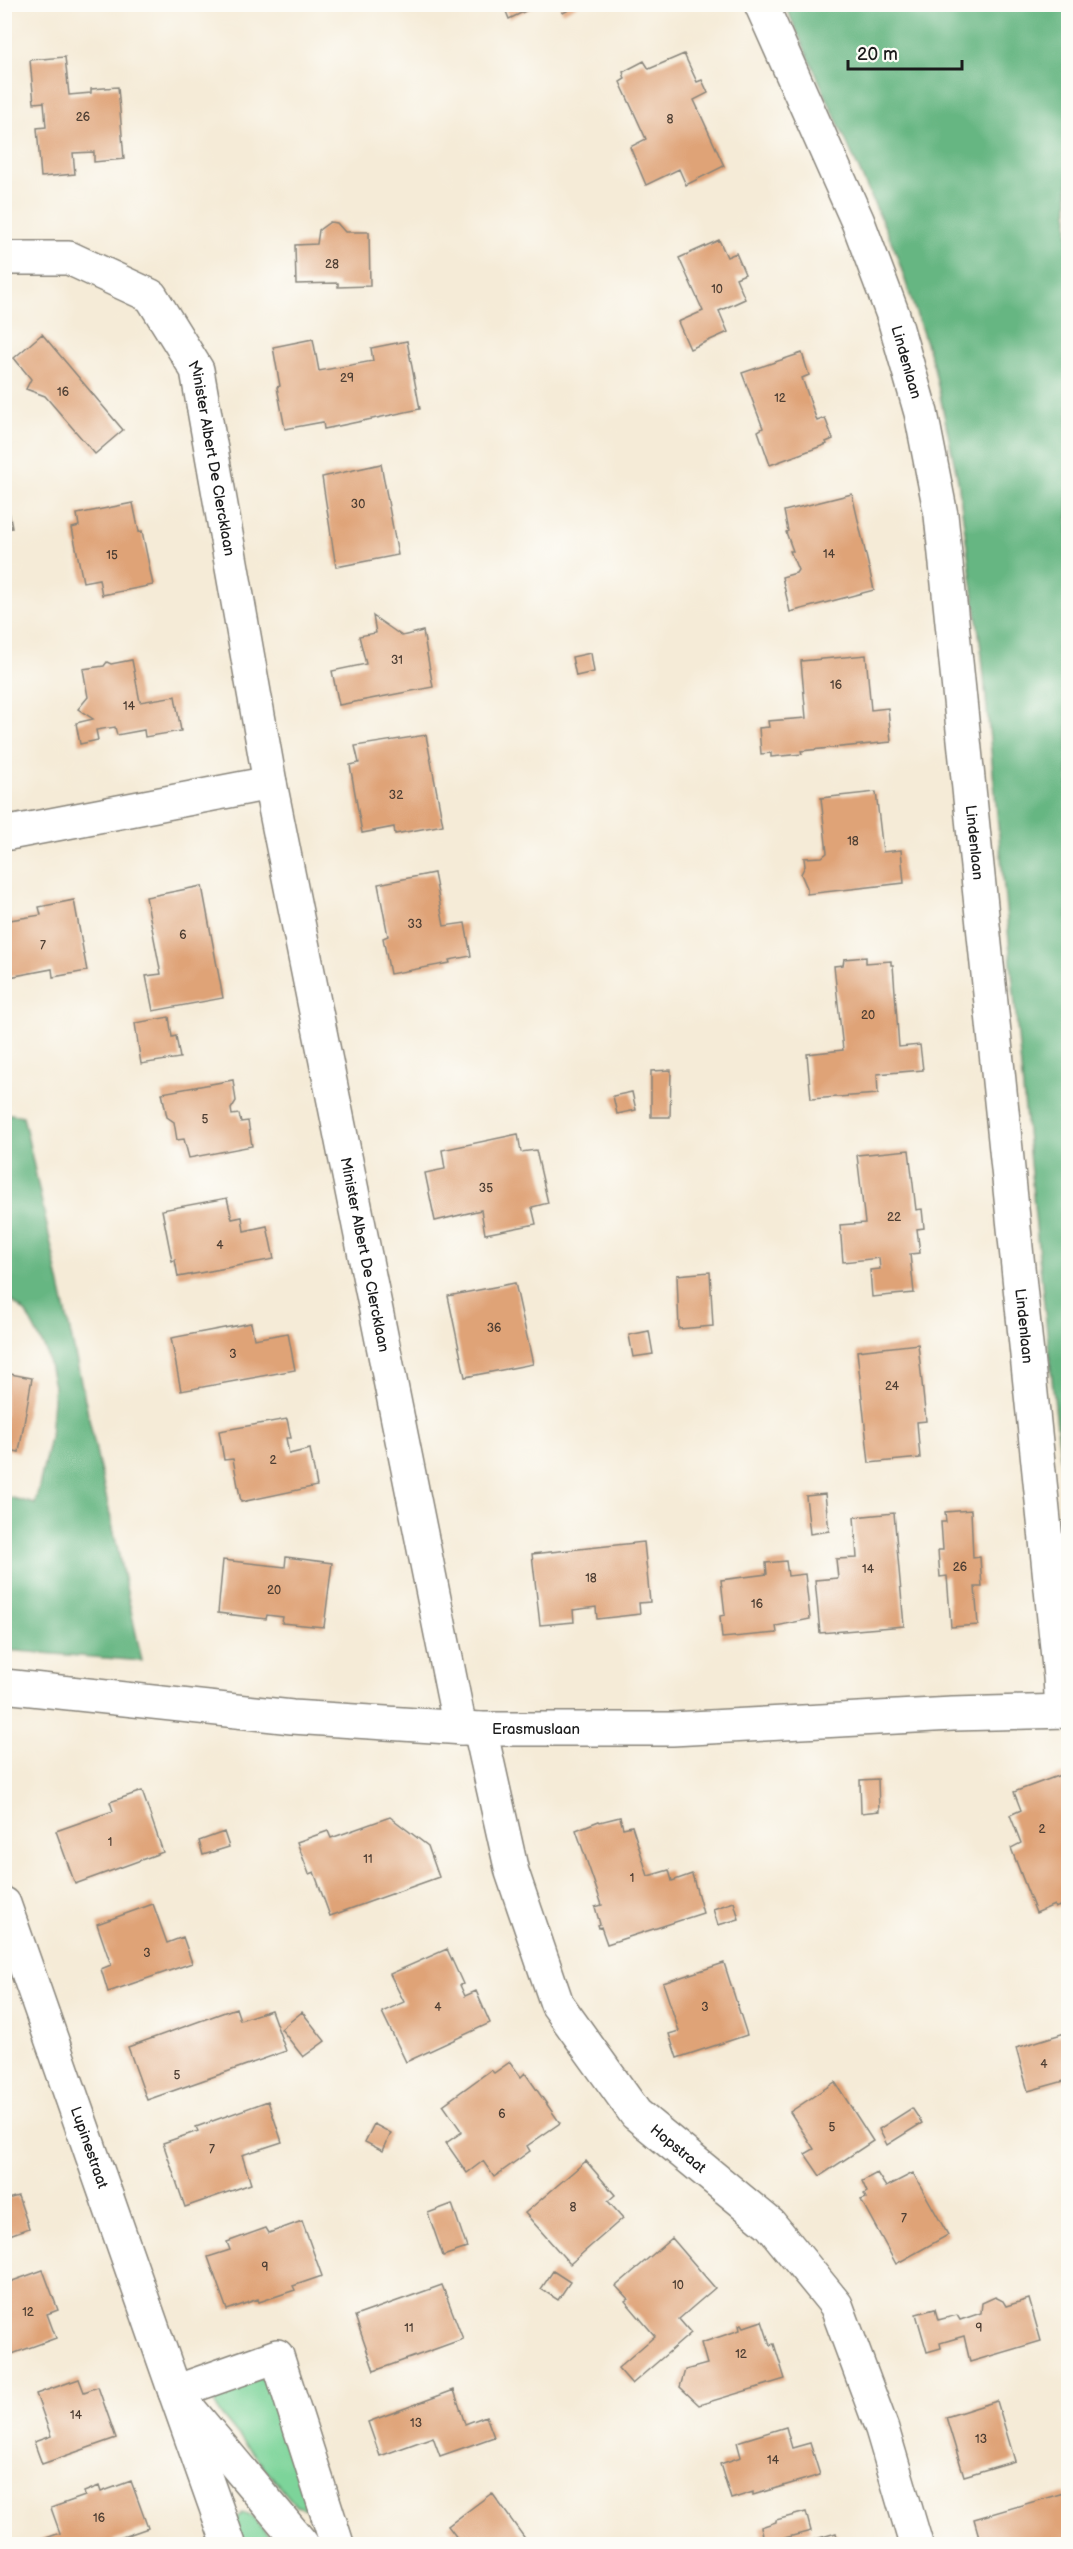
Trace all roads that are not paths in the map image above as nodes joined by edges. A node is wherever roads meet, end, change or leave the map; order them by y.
1 (761, 4) edge
2 (4, 258) edge
3 (270, 783) junction
4 (4, 834) edge
5 (4, 1686) edge
6 (1065, 1711) edge
7 (470, 1728) junction
8 (4, 1904) edge
9 (175, 2392) junction
10 (229, 2544) edge
11 (302, 2544) edge
12 (337, 2544) edge
13 (916, 2544) edge

1 - 6 street, Lindenlaan
2 - 3 street, Minister Albert De Clercklaan
3 - 4 street
3 - 7 street, Minister Albert De Clercklaan
5 - 7 street, Erasmuslaan
6 - 7 street, Erasmuslaan
7 - 13 street, Hopstraat
8 - 9 street, Lupinestraat
9 - 10 street, Lupinestraat
9 - 11 street, Lupinestraat
9 - 12 street

